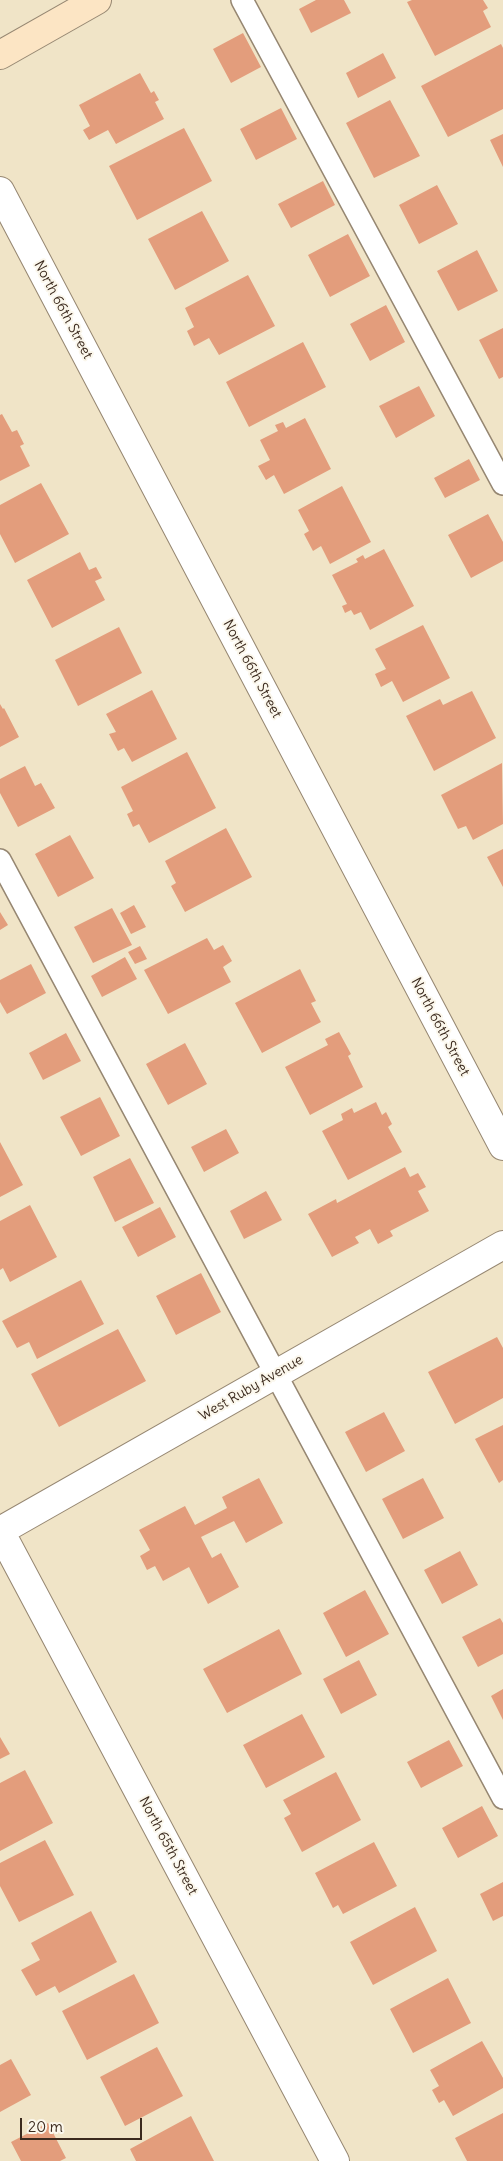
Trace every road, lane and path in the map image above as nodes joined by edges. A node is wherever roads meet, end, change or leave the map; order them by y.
1 (97, 0) edge
2 (242, 0) edge
3 (0, 55) edge
4 (0, 192) edge
5 (503, 484) edge
6 (0, 860) edge
7 (503, 1146) edge
8 (503, 1245) edge
9 (275, 1374) junction
10 (0, 1531) edge
11 (503, 1798) edge
12 (335, 2161) edge

1 - 3 street
2 - 5 lane
4 - 7 street, North 66th Street
6 - 9 lane
8 - 9 street, West Ruby Avenue
9 - 10 street, West Ruby Avenue
9 - 11 lane
10 - 12 street, North 65th Street

